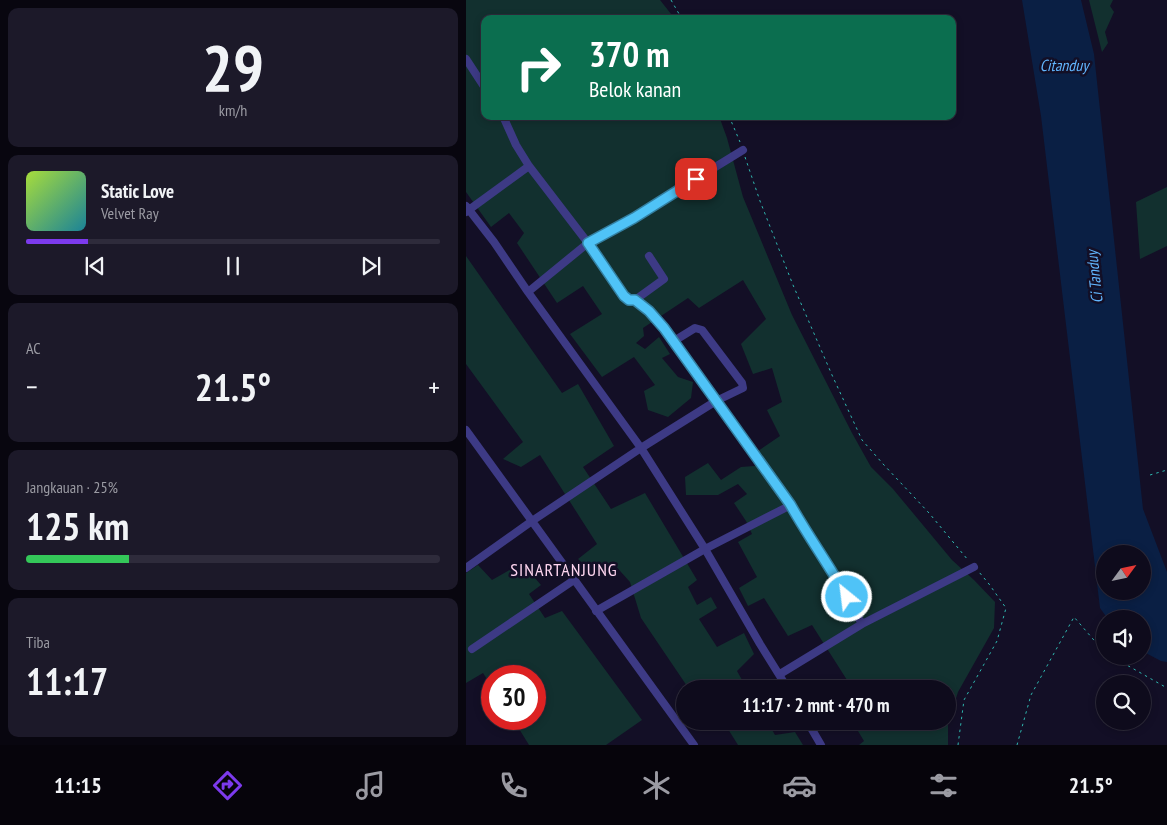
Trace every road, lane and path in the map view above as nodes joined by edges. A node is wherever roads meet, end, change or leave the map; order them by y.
1 (671, 0) edge
2 (680, 15) edge
3 (466, 59) edge
4 (481, 82) edge
5 (505, 120) edge
6 (731, 120) edge
7 (743, 150) junction
8 (529, 166) junction
9 (467, 209) edge
10 (588, 243) junction
11 (650, 256) dead end
12 (528, 292) junction
13 (635, 300) junction
14 (674, 341) junction
15 (716, 401) junction
16 (466, 430) edge
17 (641, 448) junction
18 (1167, 470) edge
19 (1150, 475) dead end
20 (790, 504) junction
21 (532, 521) junction
22 (705, 549) junction
23 (974, 567) junction
24 (466, 568) edge
25 (574, 580) junction
26 (596, 611) junction
27 (862, 624) junction
28 (1096, 643) edge
29 (472, 649) dead end
30 (1127, 665) edge
31 (780, 674) junction
32 (783, 680) edge
33 (1167, 688) edge
34 (812, 730) edge
35 (694, 745) edge
36 (821, 745) edge
37 (958, 745) edge
38 (1016, 745) edge

1 - 2 path
3 - 4 street
5 - 8 street
6 - 7 path
7 - 10 street
7 - 23 path
8 - 9 street
8 - 10 street
9 - 12 street
10 - 12 street
10 - 13 street
11 - 13 street
12 - 17 street
13 - 14 street
14 - 15 street
14 - 15 street
15 - 17 street
15 - 20 street
16 - 21 street
17 - 21 street
17 - 22 street
18 - 19 path
20 - 22 street
20 - 27 street
21 - 24 street
21 - 25 street
22 - 26 street
22 - 31 street
23 - 27 street
23 - 37 path
25 - 26 street
25 - 29 street
26 - 35 street
27 - 31 street
28 - 38 path
30 - 33 path
31 - 32 street
34 - 36 street

